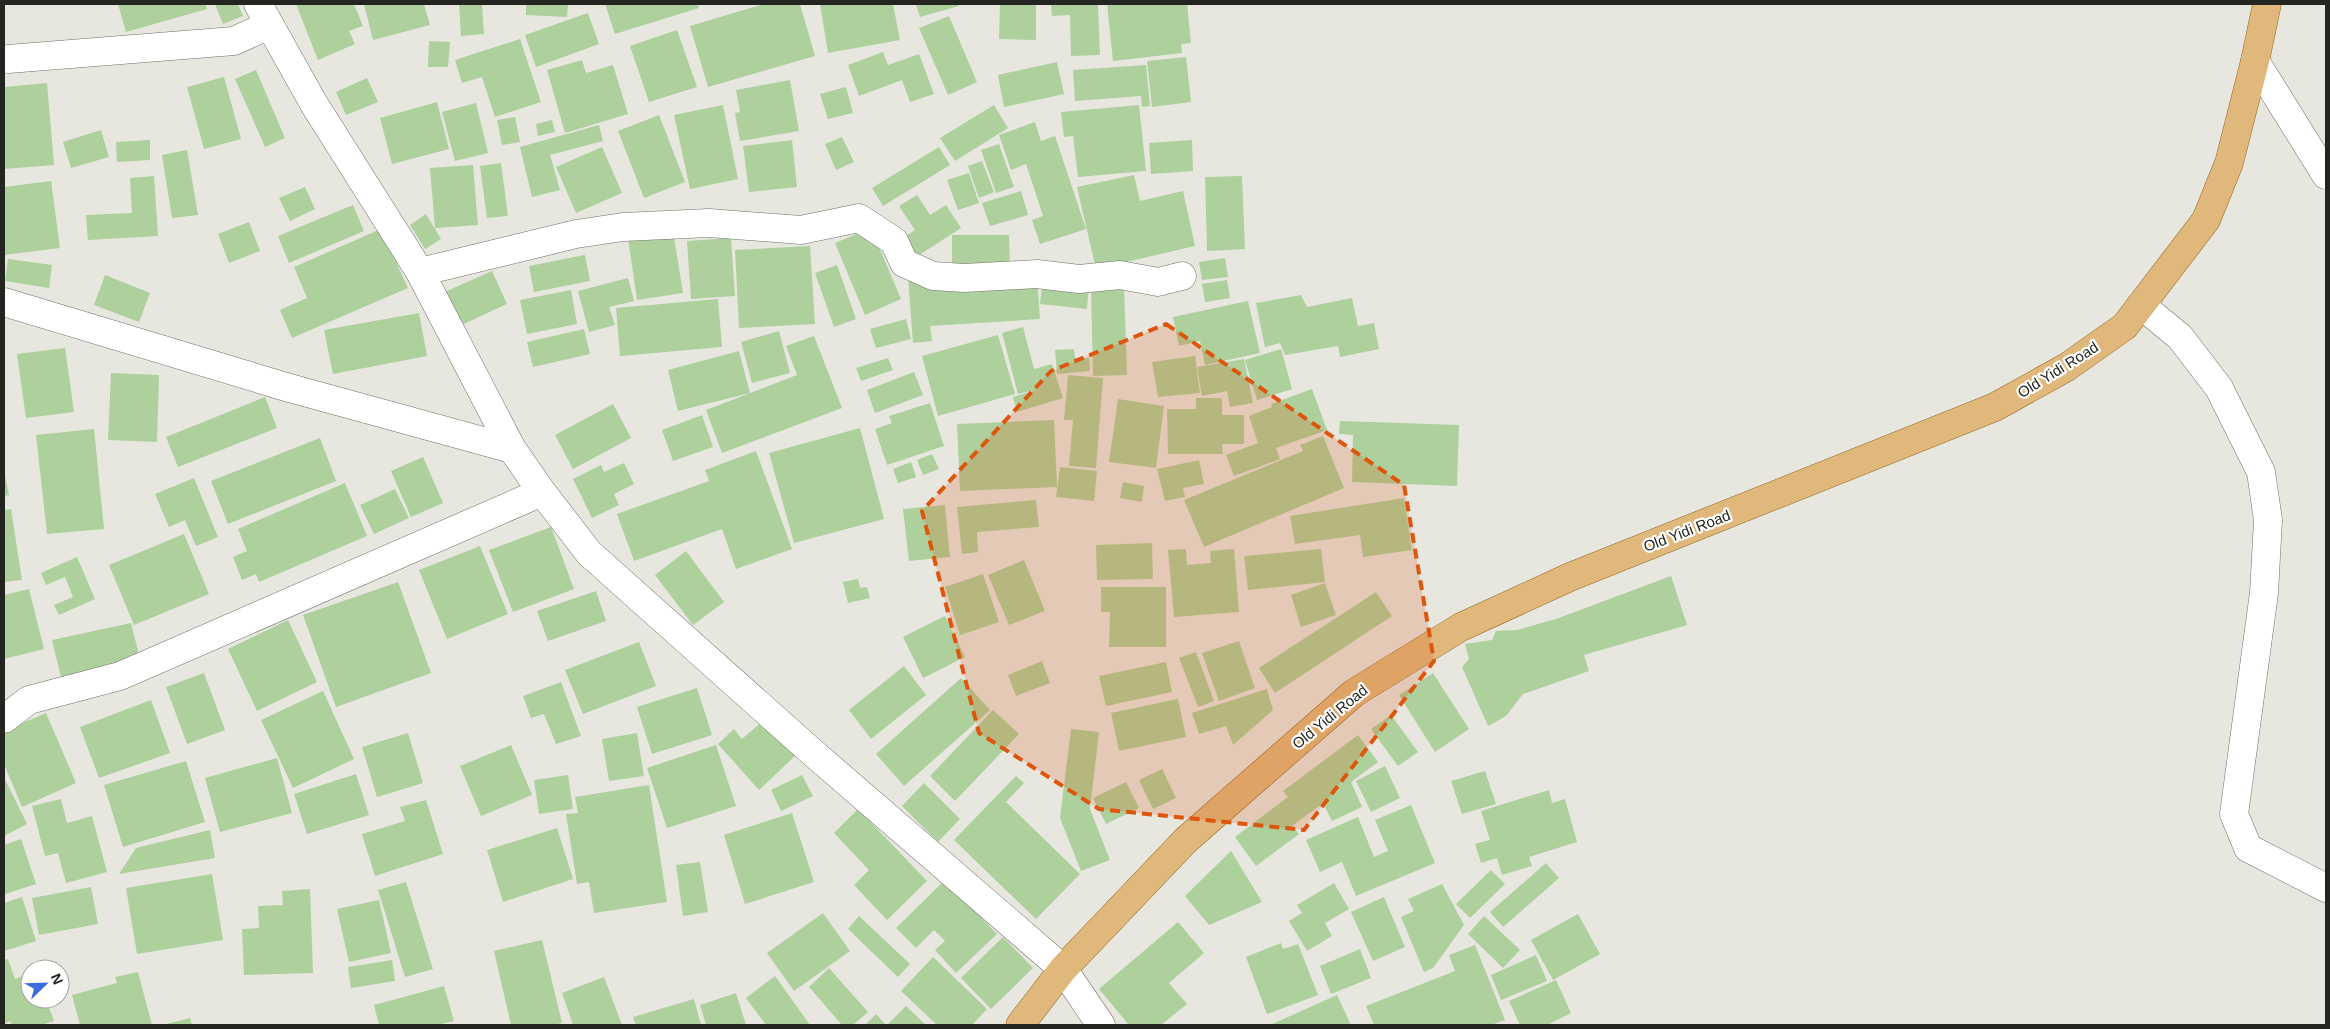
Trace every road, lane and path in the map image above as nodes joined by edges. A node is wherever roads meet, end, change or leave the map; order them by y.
1 (2267, 4) edge
2 (263, 14) edge
3 (8, 59) dead end
4 (2255, 61) junction
5 (2326, 175) edge
6 (420, 272) junction
7 (1182, 276) dead end
8 (4, 302) edge
9 (2141, 305) junction
10 (512, 449) junction
11 (542, 492) junction
12 (4, 720) edge
13 (2326, 888) edge
14 (1062, 968) junction
15 (1020, 1025) edge
16 (1100, 1025) edge

1 - 4 main road, Old Yidi Road
2 - 3 street
2 - 6 street
4 - 5 street
4 - 9 main road, Old Yidi Road
6 - 7 street
6 - 10 street
8 - 10 street
9 - 13 street
9 - 14 main road, Old Yidi Road
10 - 11 street
11 - 12 street
11 - 14 street
14 - 15 main road, Old Yidi Road
14 - 16 street

